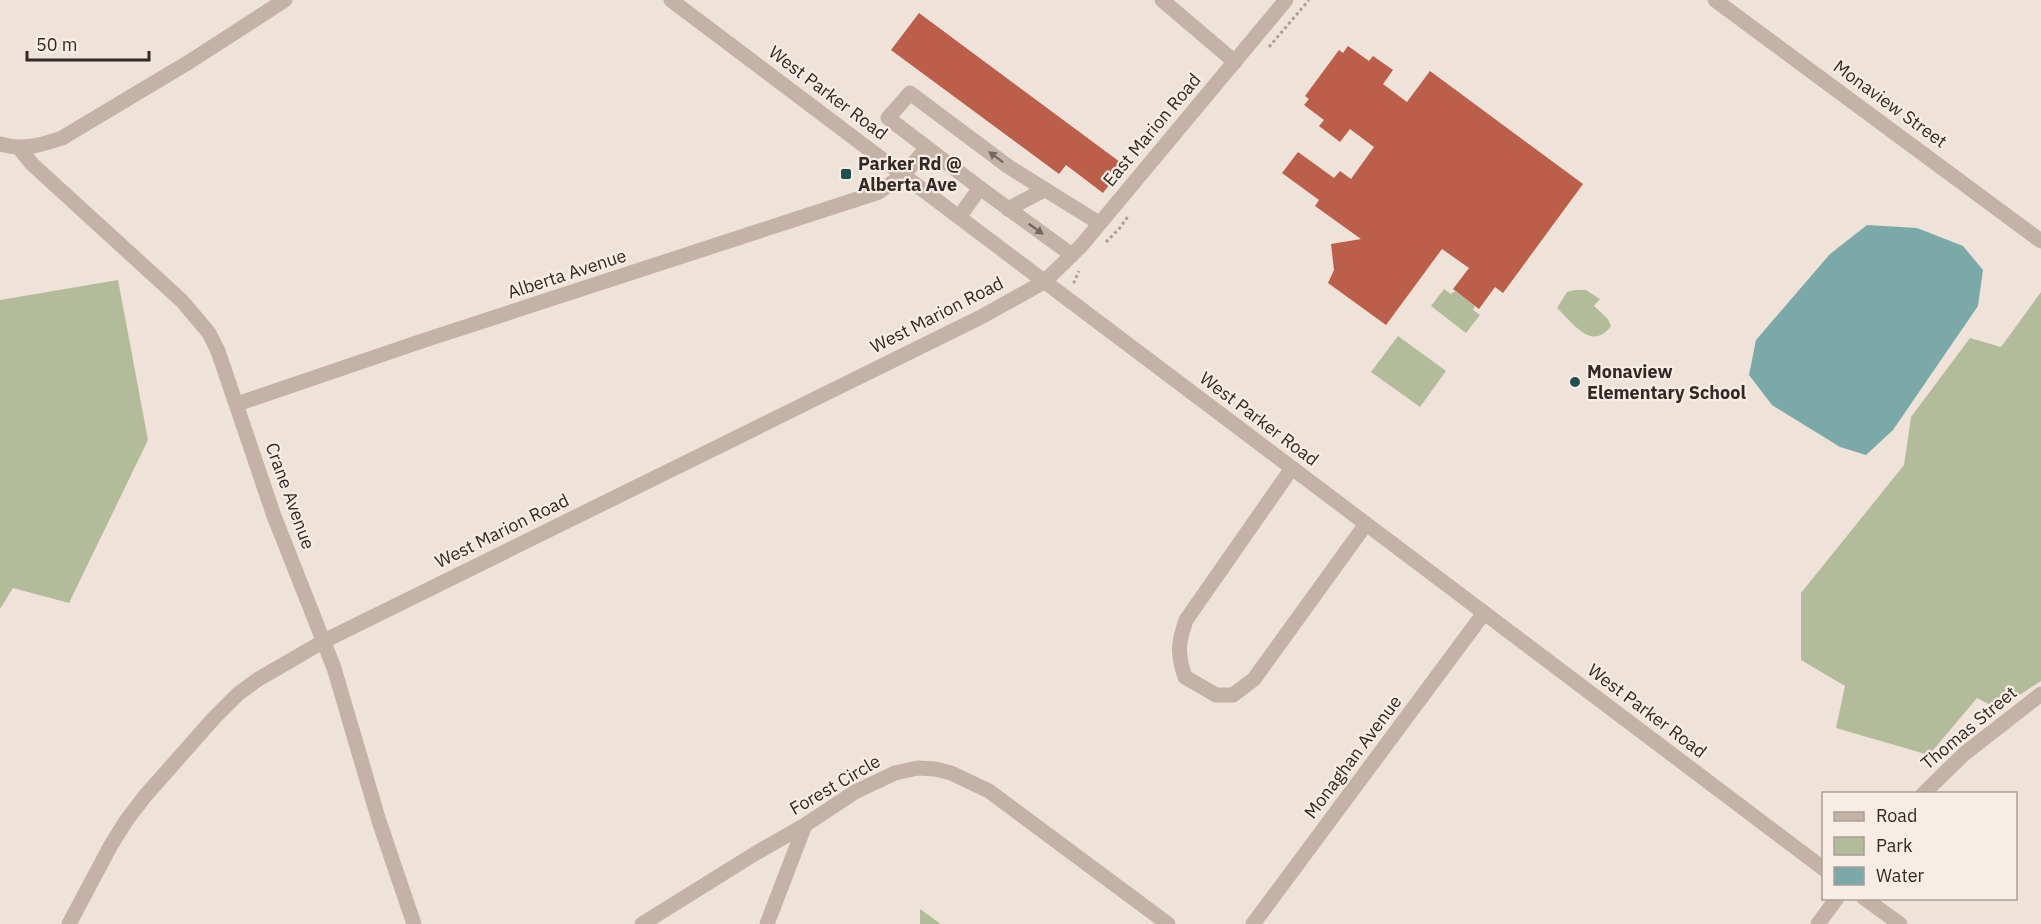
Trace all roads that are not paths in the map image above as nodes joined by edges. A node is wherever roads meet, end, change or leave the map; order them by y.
1 (285, 0) edge
2 (670, 0) edge
3 (1162, 0) edge
4 (1286, 0) edge
5 (1715, 0) edge
6 (1234, 62) junction
7 (0, 144) edge
8 (927, 148) junction
9 (20, 149) junction
10 (904, 174) junction
11 (980, 188) junction
12 (1044, 190) junction
13 (1008, 209) junction
14 (959, 217) junction
15 (1099, 223) junction
16 (2041, 241) edge
17 (1077, 261) junction
18 (1044, 282) junction
19 (237, 404) junction
20 (1292, 468) junction
21 (1366, 524) junction
22 (1484, 613) junction
23 (324, 641) junction
24 (2041, 694) edge
25 (1925, 792) edge
26 (805, 825) junction
27 (1822, 866) edge
28 (1836, 900) edge
29 (1867, 900) edge
30 (69, 924) edge
31 (414, 924) edge
32 (642, 924) edge
33 (767, 924) edge
34 (1168, 924) edge
35 (1253, 924) edge
36 (1818, 924) edge
37 (1900, 924) edge

1 - 9 street
2 - 10 street, West Parker Road
3 - 6 street
4 - 6 street, East Marion Road
5 - 16 street, Monaview Street
6 - 15 street, East Marion Road
7 - 9 street
8 - 10 street, Alberta Avenue
8 - 11 street
12 -> 8 street
9 - 19 street, Crane Avenue
10 - 14 street, West Parker Road
10 - 19 street, Alberta Avenue
11 - 13 street
11 - 14 street
12 - 13 street
12 - 15 street
13 -> 17 street
14 - 18 street, West Parker Road
15 - 17 street, East Marion Road
17 - 18 street, East Marion Road
18 - 20 street, West Parker Road
18 - 23 street, West Marion Road
19 - 23 street, Crane Avenue
20 - 21 street, West Parker Road
20 - 21 street
21 - 22 street, West Parker Road
22 - 27 street, West Parker Road
22 - 35 street, Monaghan Avenue
23 - 30 street, West Marion Road
23 - 31 street, Crane Avenue
24 - 25 street, Thomas Street
26 - 32 street, Forest Circle
26 - 33 street
26 - 34 street, Forest Circle
28 - 36 street
29 - 37 street

